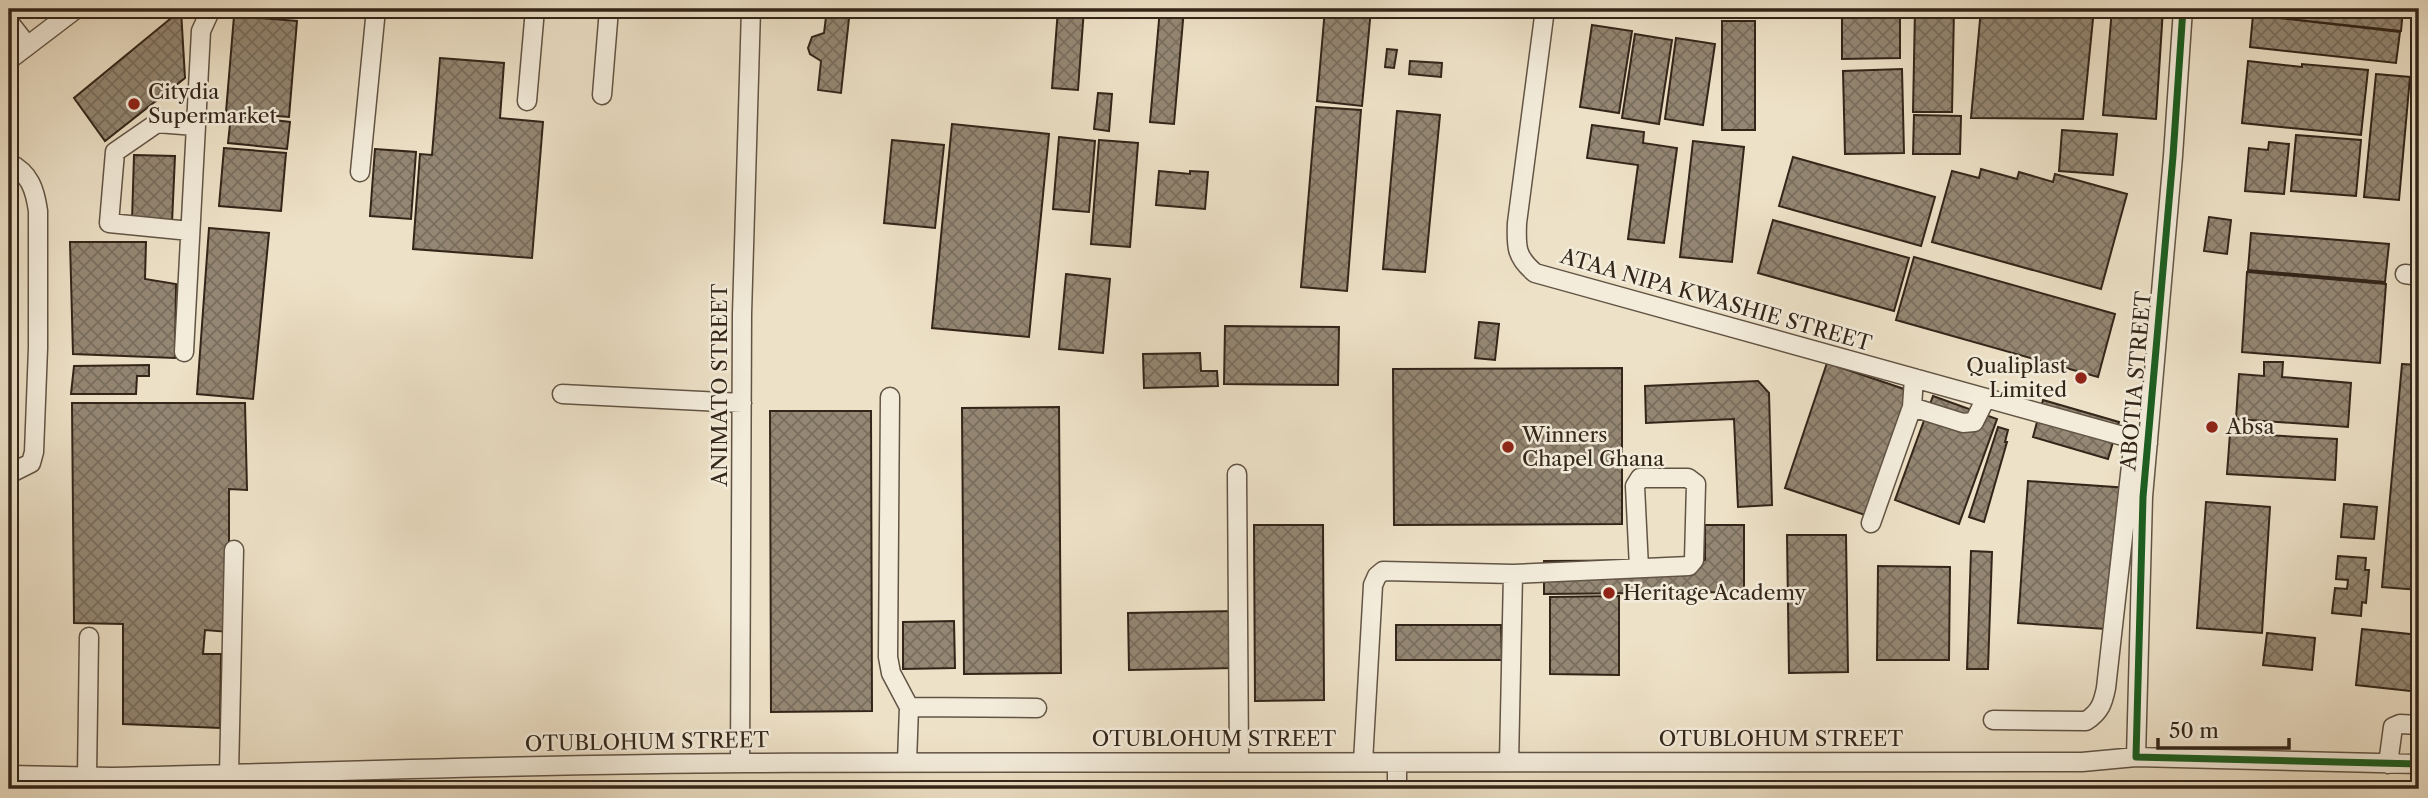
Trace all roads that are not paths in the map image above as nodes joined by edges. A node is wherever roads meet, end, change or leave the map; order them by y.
1 (76, 9) edge
2 (212, 9) edge
3 (376, 9) edge
4 (535, 9) edge
5 (609, 9) edge
6 (751, 9) edge
7 (1545, 9) edge
8 (2183, 9) edge
9 (9, 22) edge
10 (26, 45) junction
11 (9, 60) edge
12 (602, 95) dead end
13 (527, 101) dead end
14 (195, 126) junction
15 (9, 163) edge
16 (360, 172) dead end
17 (190, 231) junction
18 (184, 352) dead end
19 (1914, 378) junction
20 (562, 394) dead end
21 (890, 397) dead end
22 (1986, 398) junction
23 (742, 403) junction
24 (1912, 407) junction
25 (2141, 441) junction
26 (9, 474) edge
27 (1237, 474) dead end
28 (1871, 523) dead end
29 (234, 550) dead end
30 (1639, 568) junction
31 (1513, 574) junction
32 (89, 637) dead end
33 (909, 707) junction
34 (1037, 708) dead end
35 (1993, 720) dead end
36 (2419, 724) edge
37 (2136, 757) junction
38 (1239, 760) junction
39 (740, 762) junction
40 (907, 762) junction
41 (1363, 762) junction
42 (1397, 762) junction
43 (1509, 762) junction
44 (2388, 764) junction
45 (2419, 764) edge
46 (229, 774) junction
47 (9, 775) edge
48 (87, 776) junction
49 (1397, 789) edge

1 - 10 street
2 - 14 street
3 - 16 street
4 - 13 street
5 - 12 street
6 - 23 street, ANIMATO STREET
7 - 19 street, ATAA NIPA KWASHIE STREET
8 - 25 street, ABOTIA STREET
9 - 10 street
10 - 11 street
14 - 17 street
14 - 17 street
15 - 26 street
17 - 18 street
19 - 22 street, ATAA NIPA KWASHIE STREET
19 - 24 street
20 - 23 street
21 - 33 street
22 - 24 street
22 - 25 street, ATAA NIPA KWASHIE STREET
23 - 39 street, ANIMATO STREET
24 - 28 street
25 - 35 street
25 - 37 street, ABOTIA STREET
27 - 38 street
29 - 46 street
30 - 30 street
30 - 31 street
31 - 41 street
31 - 43 street
32 - 48 street
33 - 34 street
33 - 40 street
36 - 44 street
37 - 43 street, OTUBLOHUM STREET
37 - 44 street, OTUBLOHUM STREET
38 - 40 street, OTUBLOHUM STREET
38 - 41 street, OTUBLOHUM STREET
39 - 40 street, OTUBLOHUM STREET
39 - 46 street, OTUBLOHUM STREET
41 - 42 street, OTUBLOHUM STREET
42 - 43 street, OTUBLOHUM STREET
42 - 49 street
44 - 45 street, OTUBLOHUM STREET
46 - 48 street, OTUBLOHUM STREET
47 - 48 street, OTUBLOHUM STREET

